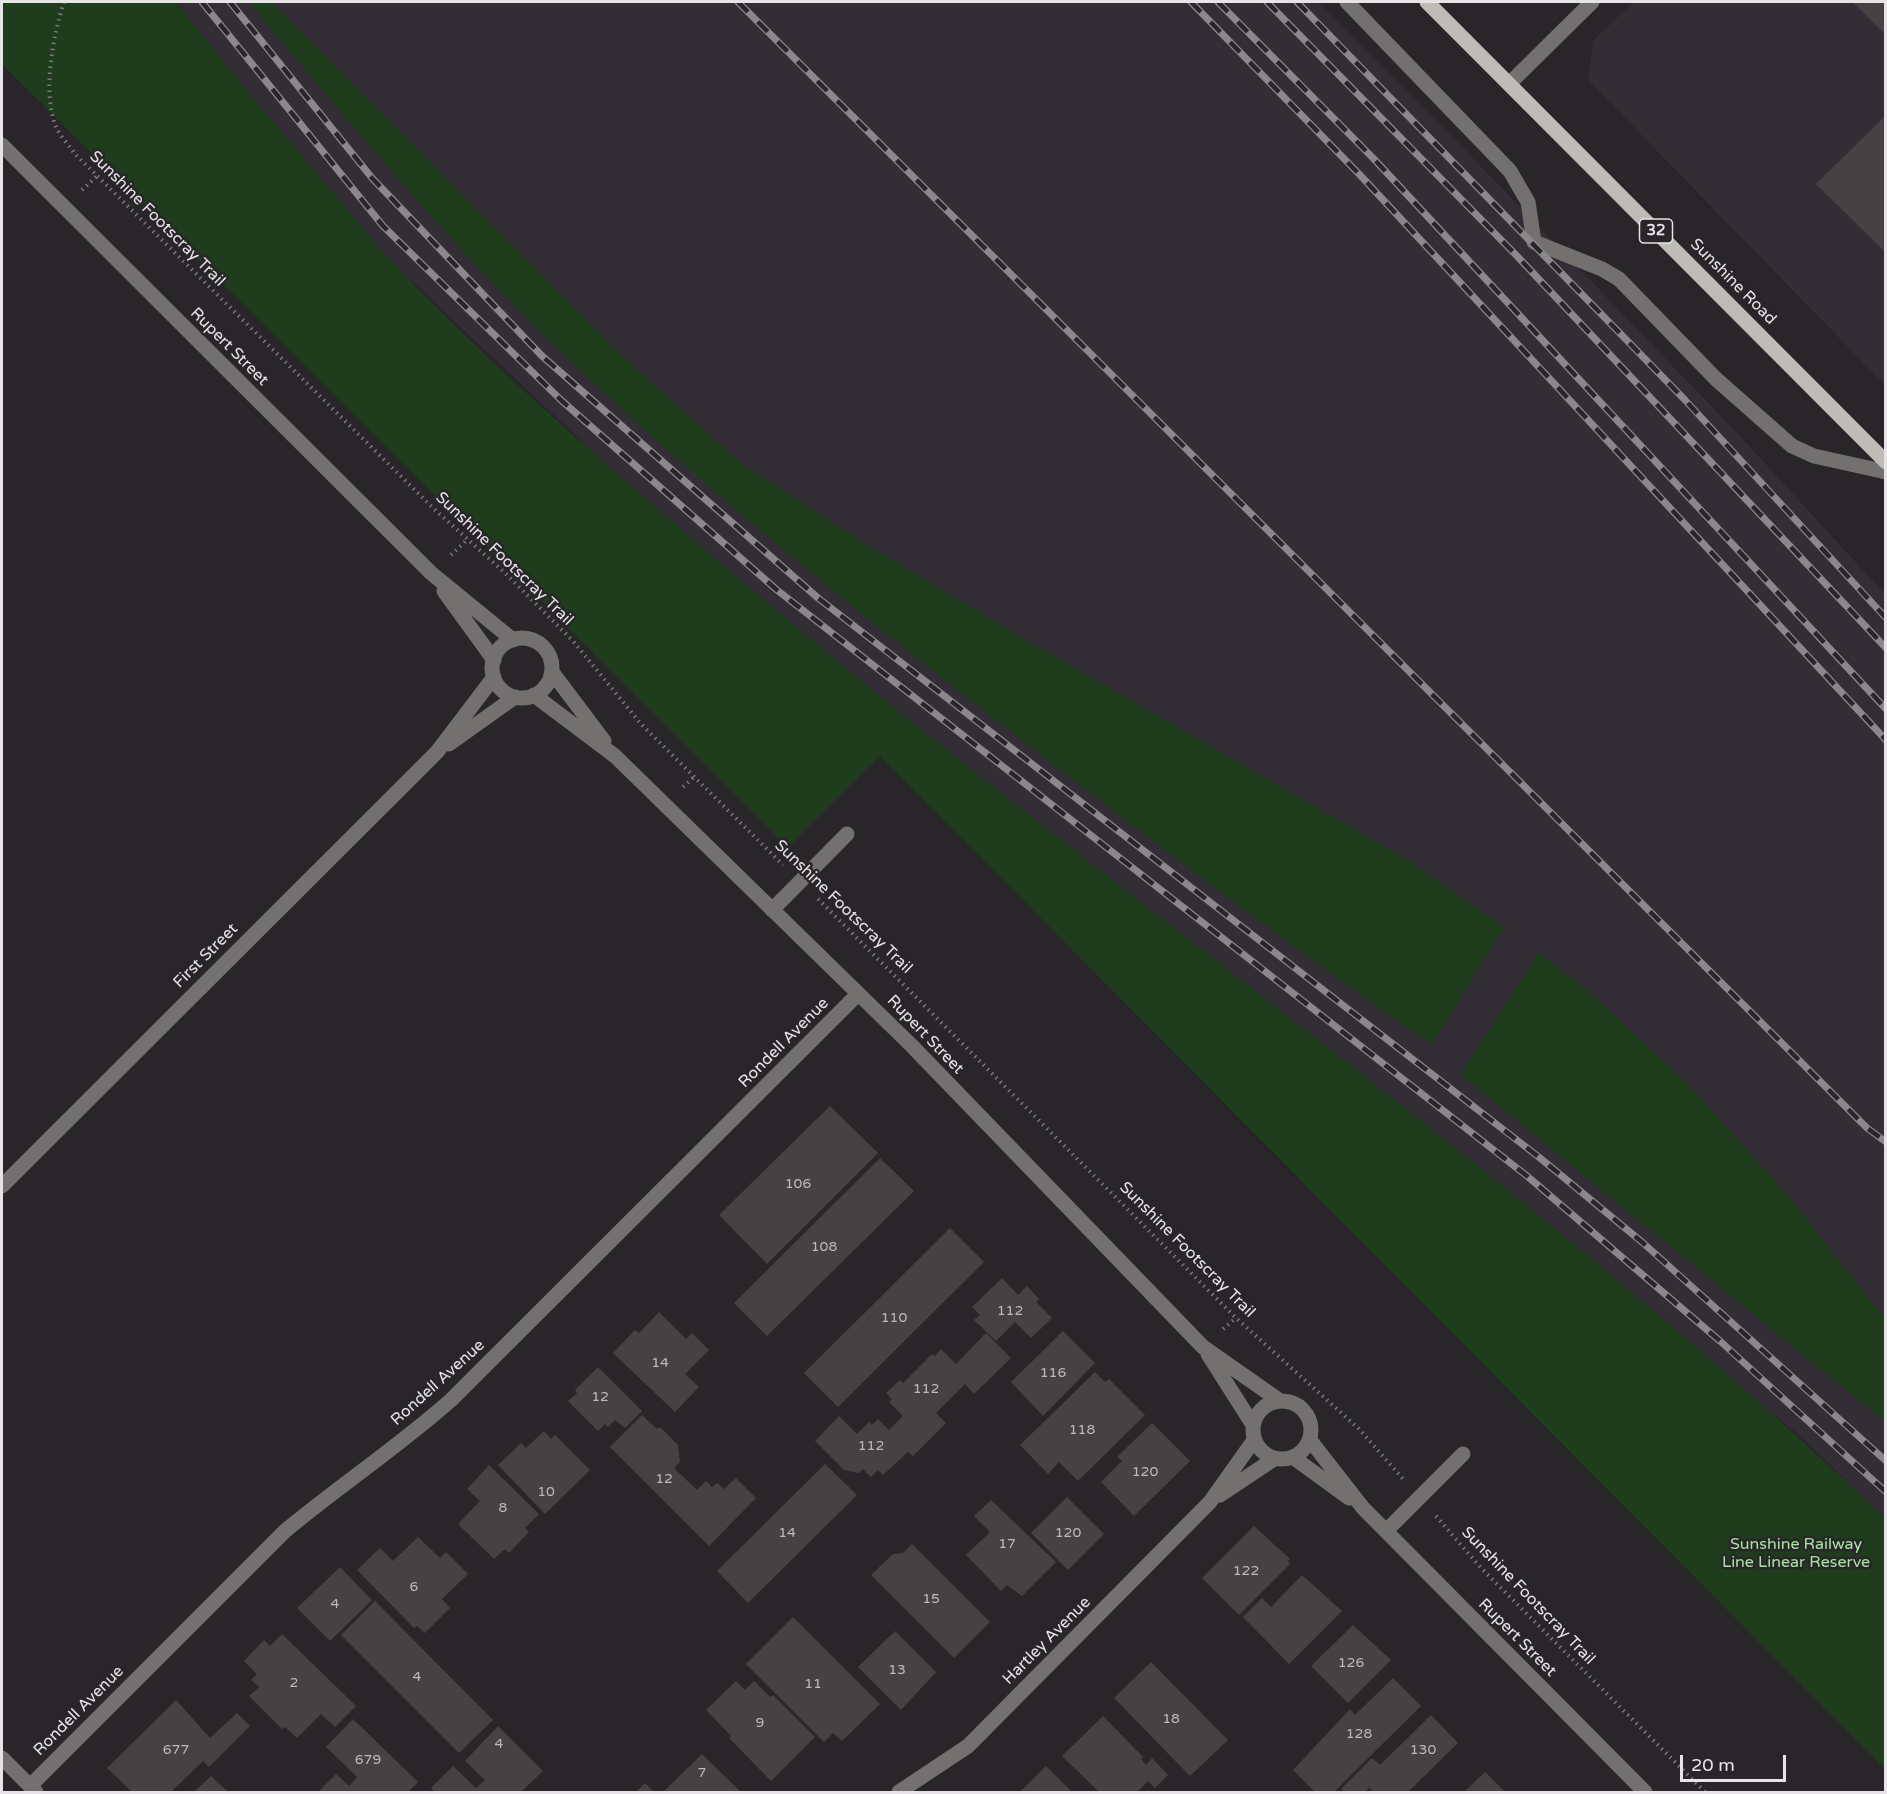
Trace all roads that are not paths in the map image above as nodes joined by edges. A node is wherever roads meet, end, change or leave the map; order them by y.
1 (1347, 2) edge
2 (1427, 2) edge
3 (1592, 2) edge
4 (1509, 84) junction
5 (2, 146) edge
6 (1886, 462) edge
7 (1886, 472) edge
8 (431, 573) junction
9 (513, 640) junction
10 (494, 660) junction
11 (552, 672) junction
12 (494, 677) junction
13 (534, 695) junction
14 (515, 697) junction
15 (437, 752) junction
16 (615, 756) junction
17 (847, 834) dead end
18 (772, 910) junction
19 (858, 994) junction
20 (2, 1186) edge
21 (1203, 1347) junction
22 (1280, 1401) junction
23 (1254, 1433) junction
24 (1310, 1440) junction
25 (1463, 1455) dead end
26 (1294, 1458) junction
27 (1274, 1459) junction
28 (1210, 1502) junction
29 (1364, 1509) junction
30 (1386, 1531) junction
31 (2, 1758) edge
32 (33, 1789) edge
33 (899, 1792) edge
34 (1644, 1792) edge

1 - 7 street
2 - 4 main road, Sunshine Road / 32
3 - 4 street
4 - 6 main road, Sunshine Road / 32
5 - 8 street, Rupert Street
8 - 9 street, Rupert Street
8 - 10 street, Rupert Street
9 - 10 street
9 - 11 street
10 - 12 street
11 - 13 street
11 - 16 street, Rupert Street
12 - 14 street
12 - 15 street, First Street
13 - 14 street
13 - 16 street, Rupert Street
14 - 15 street, First Street
15 - 20 street, First Street
16 - 18 street, Rupert Street
17 - 18 street
18 - 19 street, Rupert Street
19 - 21 street, Rupert Street
19 - 32 street, Rondell Avenue
21 - 22 street, Rupert Street
21 - 23 street, Rupert Street
22 - 23 street
22 - 24 street
23 - 27 street
23 - 28 street, Hartley Avenue
24 - 26 street
24 - 29 street, Rupert Street
25 - 30 street
26 - 27 street
26 - 29 street, Rupert Street
27 - 28 street, Hartley Avenue
28 - 33 street, Hartley Avenue
29 - 30 street, Rupert Street
30 - 34 street, Rupert Street
31 - 32 street

